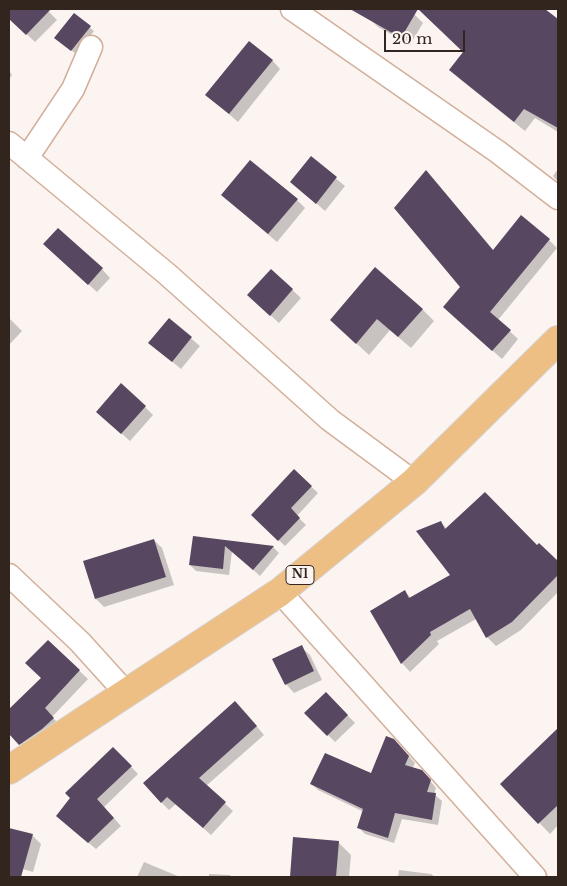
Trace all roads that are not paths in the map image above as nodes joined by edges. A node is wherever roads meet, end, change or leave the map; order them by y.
1 (292, 9) edge
2 (92, 47) dead end
3 (9, 143) edge
4 (27, 158) junction
5 (558, 198) edge
6 (558, 340) edge
7 (414, 482) junction
8 (9, 575) edge
9 (280, 592) junction
10 (127, 694) junction
11 (9, 770) edge
12 (535, 877) edge

1 - 5 street
2 - 4 street
3 - 4 street
4 - 7 street
6 - 7 main road, N1
7 - 9 main road, N1
8 - 10 street
9 - 10 main road, N1
9 - 12 street
10 - 11 main road, N1

